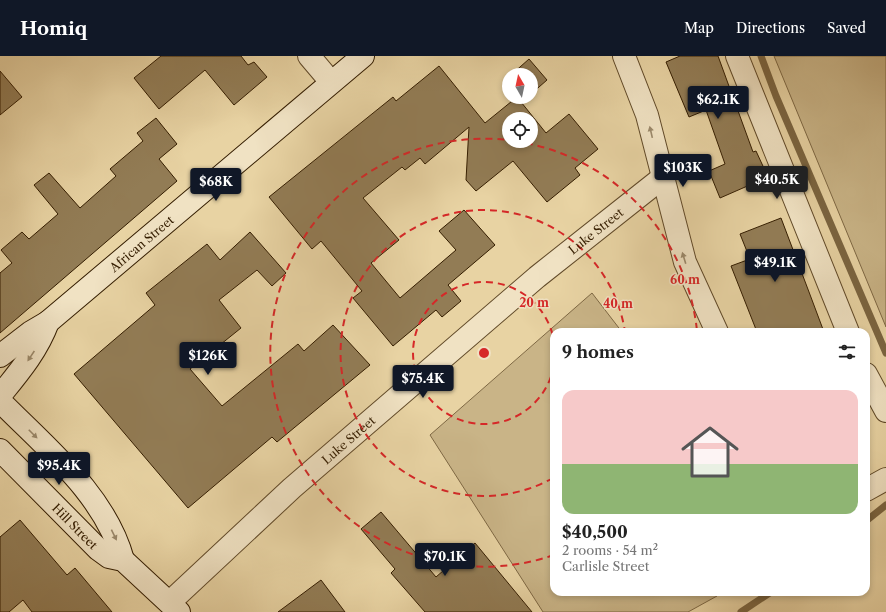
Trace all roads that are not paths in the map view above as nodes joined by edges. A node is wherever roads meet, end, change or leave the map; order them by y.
1 (309, 56) edge
2 (364, 56) edge
3 (624, 56) edge
4 (737, 56) edge
5 (331, 82) junction
6 (662, 178) junction
7 (48, 322) junction
8 (715, 328) edge
9 (846, 328) edge
10 (0, 356) edge
11 (870, 381) edge
12 (2, 403) edge
13 (886, 411) edge
14 (0, 450) edge
15 (886, 479) edge
16 (870, 488) edge
17 (123, 560) junction
18 (174, 607) edge

1 - 5 street
2 - 5 street, African Street
6 -> 3 street
4 - 9 street
5 - 7 street, African Street
8 -> 6 street
6 - 18 street, Luke Street
7 - 10 street, African Street
7 -> 12 street
11 - 13 street
12 -> 17 street, Hill Street
14 - 17 street, Hill Street
15 - 16 street
17 - 18 street, Hill Street

